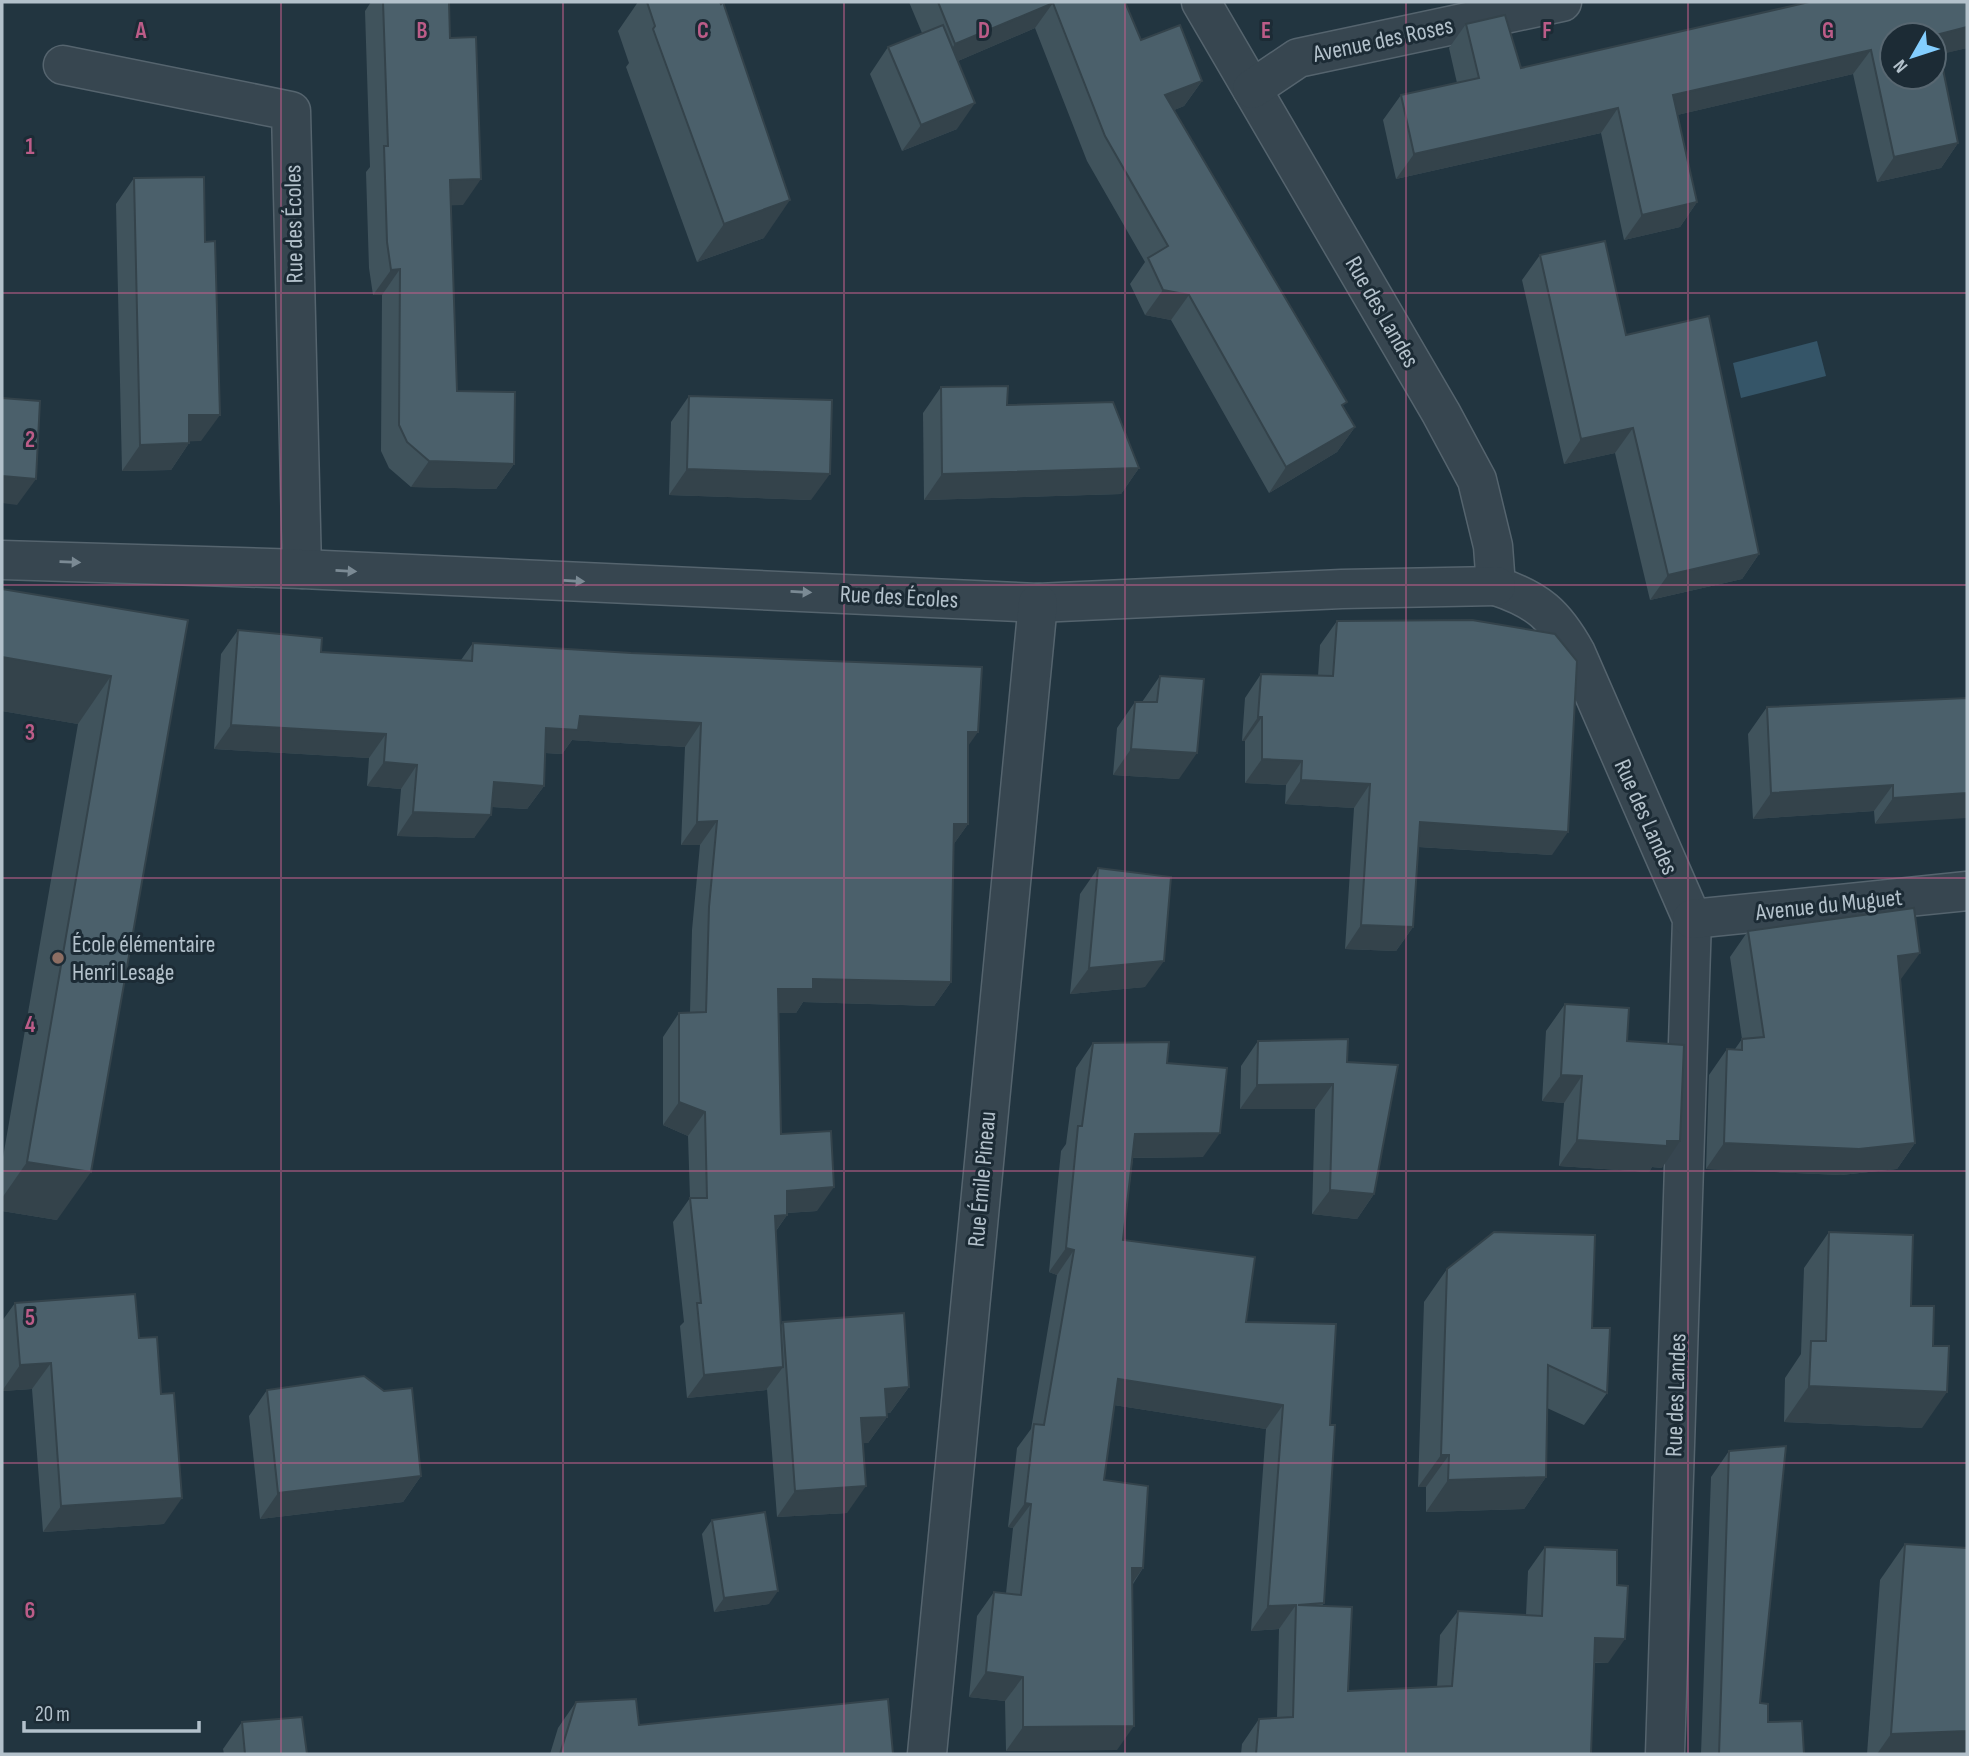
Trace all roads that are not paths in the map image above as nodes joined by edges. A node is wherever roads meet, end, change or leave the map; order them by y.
1 (1201, 2) edge
2 (1562, 2) edge
3 (63, 65) dead end
4 (1252, 89) junction
5 (2, 560) edge
6 (302, 569) junction
7 (1496, 586) junction
8 (1038, 603) junction
9 (1967, 891) edge
10 (1692, 919) junction
11 (928, 1754) edge
12 (1665, 1754) edge

1 - 4 street, Rue des Landes
2 - 4 street, Avenue des Roses
3 - 6 street, Rue des Écoles
4 - 7 street, Rue des Landes
5 -> 6 street, Rue des Écoles
6 -> 8 street, Rue des Écoles
7 - 8 street, Rue des Écoles
7 - 10 street, Rue des Landes
8 - 11 street, Rue Émile Pineau
9 - 10 street, Avenue du Muguet
10 - 12 street, Rue des Landes

